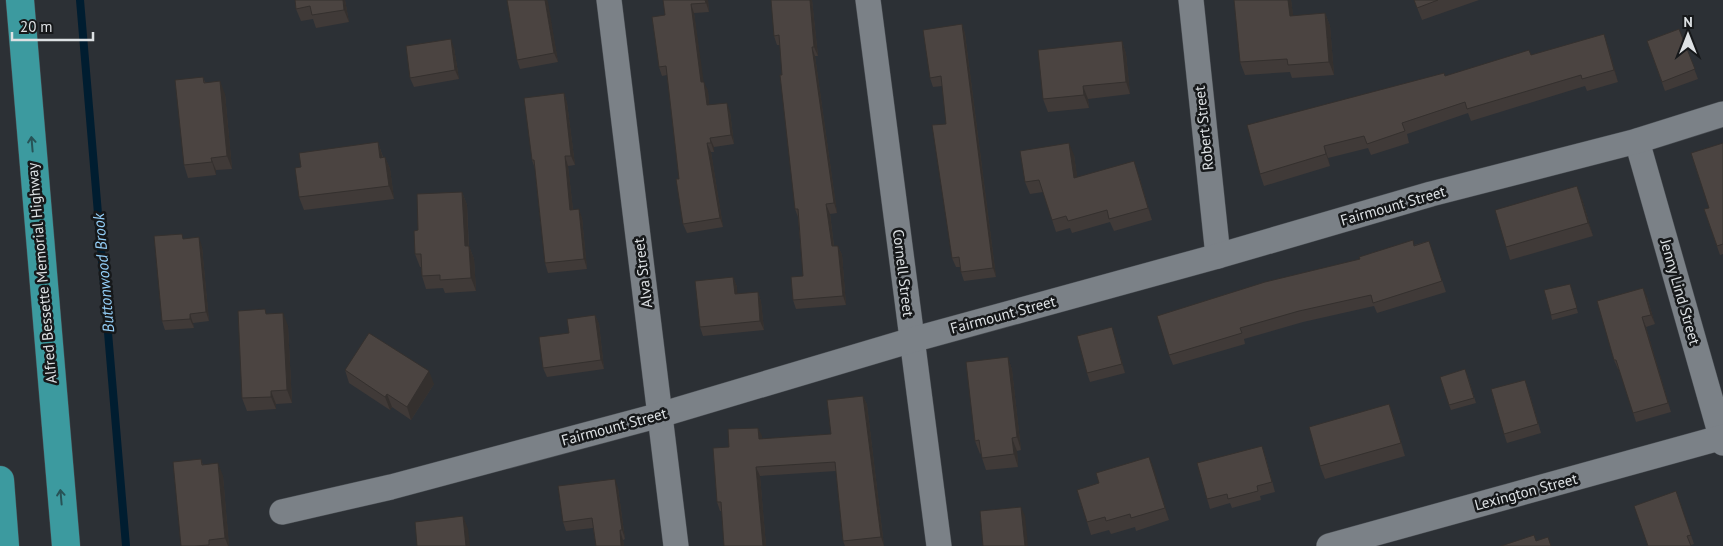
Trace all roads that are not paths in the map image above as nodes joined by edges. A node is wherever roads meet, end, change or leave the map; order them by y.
1 (20, 0) edge
2 (608, 0) edge
3 (868, 0) edge
4 (1191, 0) edge
5 (1723, 114) edge
6 (1637, 140) junction
7 (1218, 256) junction
8 (912, 340) junction
9 (660, 415) junction
10 (1723, 439) edge
11 (0, 480) edge
12 (282, 512) dead end
13 (5, 546) edge
14 (66, 546) edge
15 (676, 546) edge
16 (939, 546) edge
17 (1329, 546) edge

14 -> 1 highway, Alfred Bessette Memorial Highway
2 - 9 street, Alva Street
3 - 8 street, Cornell Street
4 - 7 street, Robert Street
5 - 6 street, Fairmount Street
6 - 7 street, Fairmount Street
6 - 10 street, Jenny Lind Street
7 - 8 street, Fairmount Street
8 - 9 street, Fairmount Street
8 - 16 street, Cornell Street
9 - 12 street, Fairmount Street
9 - 15 street, Alva Street
10 - 17 street, Lexington Street
11 - 13 highway

